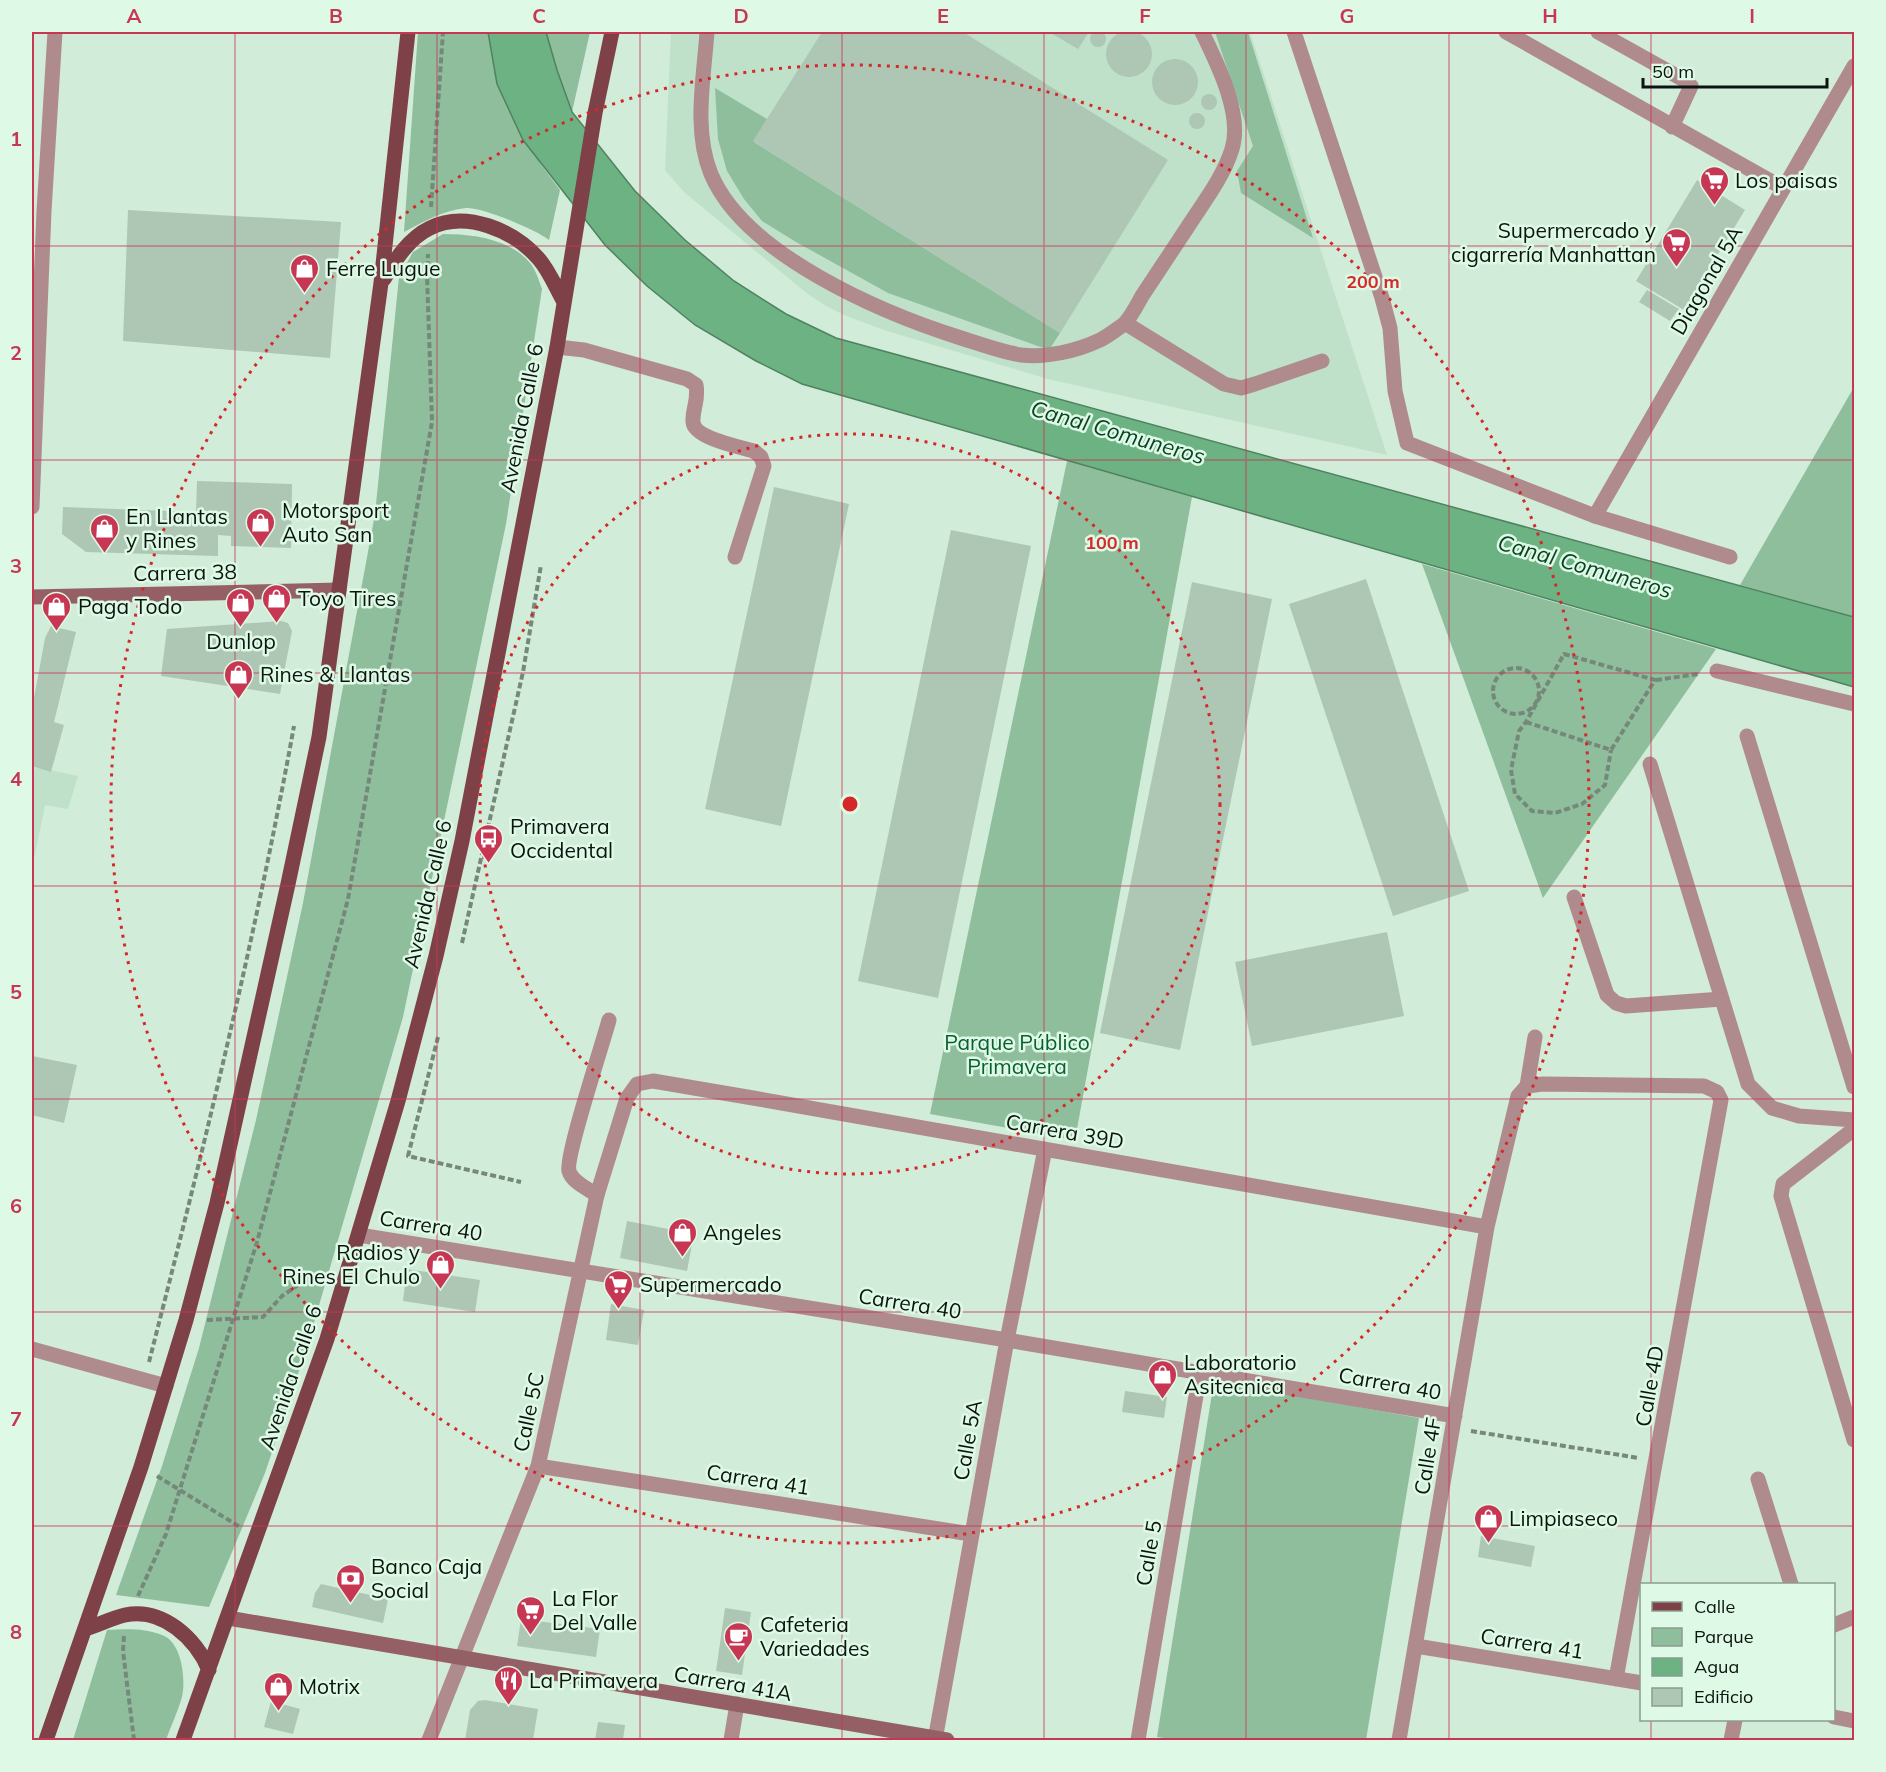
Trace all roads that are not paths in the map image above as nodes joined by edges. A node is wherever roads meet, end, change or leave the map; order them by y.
1 (55, 32) edge
2 (408, 32) edge
3 (612, 32) edge
4 (707, 32) edge
5 (1202, 32) edge
6 (1294, 32) edge
7 (1506, 32) edge
8 (1598, 32) edge
9 (1854, 66) edge
10 (1672, 127) junction
11 (1783, 188) junction
12 (38, 213) edge
13 (381, 283) junction
14 (564, 302) junction
15 (1125, 322) junction
16 (557, 347) junction
17 (1322, 361) dead end
18 (32, 507) edge
19 (1595, 516) junction
20 (735, 557) dead end
21 (1730, 557) dead end
22 (339, 590) junction
23 (32, 597) edge
24 (1717, 671) road end
25 (1854, 704) edge
26 (1747, 736) dead end
27 (1650, 764) dead end
28 (1574, 897) dead end
29 (1722, 999) junction
30 (609, 1020) dead end
31 (1535, 1037) dead end
32 (637, 1084) joint
33 (1527, 1086) junction
34 (1854, 1087) edge
35 (1854, 1120) edge
36 (1854, 1129) edge
37 (1045, 1149) junction
38 (597, 1195) junction
39 (1487, 1227) junction
40 (359, 1235) junction
41 (580, 1271) junction
42 (1006, 1340) junction
43 (32, 1349) edge
44 (1200, 1372) junction
45 (166, 1386) junction
46 (1454, 1422) junction
47 (1854, 1440) edge
48 (538, 1466) junction
49 (1758, 1479) dead end
50 (971, 1534) junction
51 (1791, 1583) edge
52 (1854, 1617) edge
53 (228, 1618) junction
54 (1835, 1624) edge
55 (85, 1629) junction
56 (1416, 1646) junction
57 (463, 1658) junction
58 (209, 1670) junction
59 (1616, 1678) junction
60 (1640, 1683) edge
61 (737, 1704) junction
62 (1835, 1717) edge
63 (1854, 1720) edge
64 (1735, 1721) edge
65 (46, 1740) edge
66 (183, 1740) edge
67 (429, 1740) edge
68 (731, 1740) edge
69 (939, 1740) edge
70 (1138, 1740) edge
71 (1399, 1740) edge
72 (1731, 1740) edge

1 - 12 street
2 - 13 main road
3 - 14 main road, Avenida Calle 6
4 - 15 street
5 - 15 street
6 - 19 street
7 - 10 street
8 - 10 street
9 - 11 street, Diagonal 5A
10 - 11 street
11 - 19 street, Diagonal 5A
12 - 18 street
13 - 14 main road
13 - 22 main road
14 - 16 main road, Avenida Calle 6
15 - 17 street
16 - 20 street
16 - 40 main road, Avenida Calle 6
19 - 21 street
22 - 23 street, Carrera 38
22 - 45 main road
24 - 25 street
26 - 34 street
27 - 29 street
28 - 29 street
29 - 35 street
30 - 38 street
31 - 33 street
32 - 37 street, Carrera 39D
32 - 38 street, Calle 5C
33 - 39 street, Calle 4F
33 - 59 street, Calle 4D
36 - 47 street
37 - 39 street, Carrera 39D
37 - 42 street, Calle 5A
38 - 41 street, Calle 5C
39 - 46 street, Calle 4F
40 - 41 street, Carrera 40
40 - 53 main road, Avenida Calle 6
41 - 42 street, Carrera 40
41 - 48 street, Calle 5C
42 - 44 street, Carrera 40
42 - 50 street, Calle 5A
43 - 45 street
44 - 46 street, Carrera 40
44 - 70 street, Calle 5
45 - 55 main road
46 - 56 street, Calle 4F
48 - 50 street, Carrera 41
48 - 57 street, Calle 5C
49 - 51 street
50 - 69 street, Calle 5A
52 - 54 street
53 - 57 street, Carrera 41A
53 - 58 main road, Avenida Calle 6
55 - 58 main road
55 - 65 main road
56 - 59 street, Carrera 41
56 - 71 street, Calle 4F
57 - 61 street, Carrera 41A
57 - 67 street, Calle 5C
58 - 66 main road, Avenida Calle 6
59 - 60 street, Carrera 41
61 - 68 street
61 - 69 street, Carrera 41A
62 - 63 street
64 - 72 street

